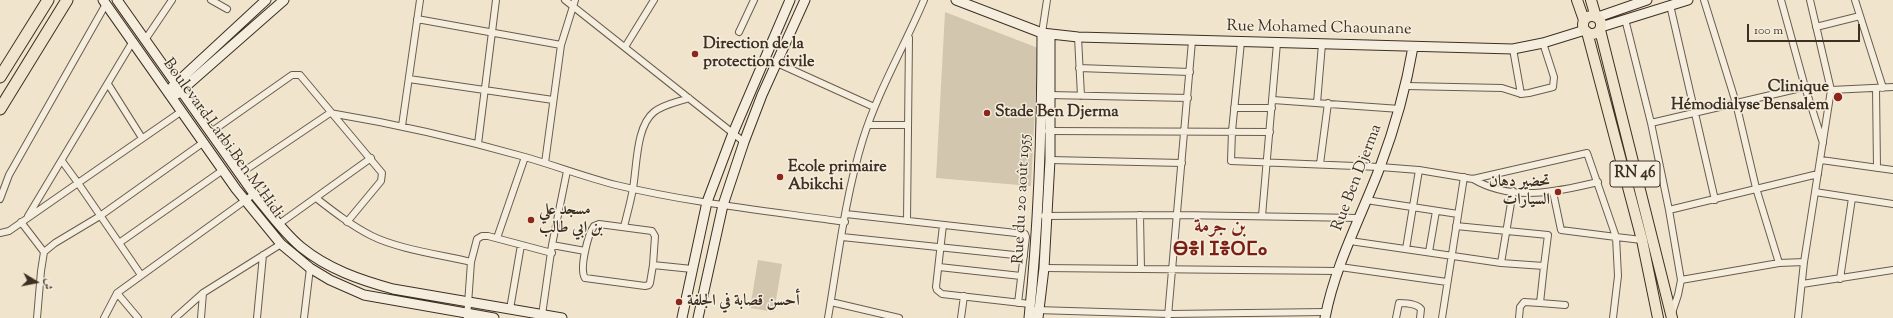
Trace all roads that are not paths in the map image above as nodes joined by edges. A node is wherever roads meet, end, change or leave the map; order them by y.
1 (48, 0) edge
2 (67, 0) edge
3 (117, 0) edge
4 (172, 0) edge
5 (211, 0) edge
6 (266, 0) edge
7 (284, 0) edge
8 (420, 0) edge
9 (496, 0) edge
10 (565, 0) edge
11 (654, 0) edge
12 (754, 0) edge
13 (790, 0) edge
14 (805, 0) edge
15 (924, 0) edge
16 (956, 0) edge
17 (1047, 0) edge
18 (1577, 0) edge
19 (1591, 0) edge
20 (1647, 0) edge
21 (1688, 0) edge
22 (1704, 0) edge
23 (1781, 0) edge
24 (1810, 0) edge
25 (1855, 0) edge
26 (104, 2) edge
27 (574, 2) edge
28 (1634, 2) edge
29 (1670, 5) junction
30 (227, 9) dead end
31 (1860, 16) junction
32 (417, 19) junction
33 (1625, 19) junction
34 (1599, 23) junction
35 (1585, 27) junction
36 (1816, 27) junction
37 (492, 32) junction
38 (739, 32) dead end
39 (1046, 33) junction
40 (909, 36) junction
41 (1078, 37) junction
42 (145, 40) junction
43 (133, 41) junction
44 (1192, 41) junction
45 (1241, 42) junction
46 (1277, 43) junction
47 (1543, 43) junction
48 (1322, 44) junction
49 (561, 45) junction
50 (625, 47) junction
51 (1413, 47) junction
52 (1514, 49) junction
53 (777, 63) junction
54 (1079, 68) junction
55 (1190, 72) junction
56 (0, 77) edge
57 (409, 79) junction
58 (108, 84) junction
59 (1406, 86) junction
60 (179, 87) junction
61 (1805, 87) junction
62 (1893, 87) edge
63 (1876, 88) junction
64 (1884, 88) junction
65 (484, 90) junction
66 (1831, 90) junction
67 (170, 94) junction
68 (1521, 94) junction
69 (1050, 95) junction
70 (1081, 96) junction
71 (689, 98) junction
72 (1188, 98) junction
73 (553, 100) junction
74 (1273, 100) junction
75 (1736, 102) junction
76 (1317, 103) junction
77 (1328, 104) junction
78 (874, 107) junction
79 (1234, 108) junction
80 (1272, 108) junction
81 (0, 109) edge
82 (1400, 109) junction
83 (182, 111) junction
84 (330, 112) junction
85 (1695, 112) junction
86 (1651, 123) junction
87 (868, 125) junction
88 (908, 125) junction
89 (402, 126) junction
90 (1046, 131) junction
91 (1185, 131) junction
92 (1232, 131) junction
93 (211, 132) junction
94 (1270, 132) junction
95 (733, 133) junction
96 (142, 138) junction
97 (204, 142) junction
98 (744, 142) junction
99 (478, 144) junction
100 (1823, 144) junction
101 (525, 157) junction
102 (371, 158) junction
103 (1050, 160) junction
104 (1821, 160) junction
105 (62, 161) junction
106 (1267, 162) junction
107 (544, 163) junction
108 (1182, 163) junction
109 (1320, 164) junction
110 (1380, 167) junction
111 (1877, 168) junction
112 (223, 170) junction
113 (1419, 170) junction
114 (1893, 170) edge
115 (567, 171) junction
116 (240, 173) junction
117 (1818, 174) junction
118 (1464, 177) junction
119 (1473, 179) junction
120 (1598, 182) junction
121 (78, 183) junction
122 (633, 188) junction
123 (1756, 188) junction
124 (1513, 191) junction
125 (1553, 192) junction
126 (1815, 192) junction
127 (254, 194) junction
128 (316, 198) junction
129 (1852, 198) junction
130 (0, 199) edge
131 (1366, 200) junction
132 (1714, 200) junction
133 (246, 201) junction
134 (707, 202) junction
135 (1893, 204) edge
136 (723, 205) junction
137 (1412, 207) junction
138 (1669, 210) junction
139 (1436, 211) junction
140 (846, 214) junction
141 (1458, 214) junction
142 (1140, 215) junction
143 (1178, 215) junction
144 (28, 216) junction
145 (100, 216) junction
146 (1043, 216) junction
147 (1262, 216) junction
148 (1359, 218) junction
149 (907, 221) junction
150 (21, 222) junction
151 (347, 222) junction
152 (845, 222) junction
153 (279, 224) junction
154 (943, 225) junction
155 (1456, 226) junction
156 (624, 227) junction
157 (1561, 230) junction
158 (1506, 232) junction
159 (0, 233) edge
160 (1548, 235) junction
161 (842, 237) junction
162 (1616, 237) junction
163 (497, 238) junction
164 (1642, 240) junction
165 (1350, 241) junction
166 (119, 243) junction
167 (281, 244) junction
168 (521, 245) junction
169 (552, 245) junction
170 (941, 247) junction
171 (1406, 248) junction
172 (585, 251) junction
173 (44, 252) junction
174 (1429, 252) junction
175 (552, 253) junction
176 (263, 255) junction
177 (1451, 255) junction
178 (1024, 256) junction
179 (472, 262) junction
180 (1804, 262) junction
181 (1501, 263) junction
182 (1779, 263) junction
183 (653, 265) junction
184 (1544, 266) junction
185 (939, 267) junction
186 (310, 268) junction
187 (1044, 268) junction
188 (692, 269) junction
189 (1141, 269) junction
190 (1339, 269) junction
191 (1174, 270) junction
192 (1893, 270) edge
193 (141, 275) junction
194 (1021, 276) junction
195 (1840, 278) junction
196 (1680, 280) junction
197 (1447, 282) junction
198 (1802, 284) junction
199 (117, 293) junction
200 (203, 293) junction
201 (964, 296) junction
202 (468, 301) junction
203 (831, 302) junction
204 (1540, 302) junction
205 (1018, 303) junction
206 (1565, 305) dead end
207 (510, 309) junction
208 (1033, 312) edge
209 (542, 315) junction
210 (1325, 315) edge
211 (467, 316) edge
212 (1168, 316) edge
213 (1671, 316) edge
214 (37, 318) edge
215 (104, 318) edge
216 (138, 318) edge
217 (176, 318) edge
218 (201, 318) edge
219 (257, 318) edge
220 (304, 318) edge
221 (494, 318) edge
222 (562, 318) edge
223 (682, 318) edge
224 (698, 318) edge
225 (828, 318) edge
226 (898, 318) edge
227 (961, 318) edge
228 (1396, 318) edge
229 (1420, 318) edge
230 (1442, 318) edge
231 (1519, 318) edge
232 (1613, 318) edge
233 (1658, 318) edge
234 (1798, 318) edge

1 - 56 highway
2 - 81 highway
3 - 42 street
4 - 42 street
5 - 30 street
6 - 60 street
7 - 60 street
8 - 32 street
9 - 37 street
10 - 27 street
11 - 50 street
12 - 38 street
13 - 95 street
14 - 53 street
15 - 40 street
16 - 39 street, Rue Mohamed Chaounane
17 - 39 street
18 - 35 main road, RN 46
19 - 34 main road, RN 46
20 - 28 street
21 - 29 street
22 - 75 street
23 - 61 street
24 - 36 street
25 - 31 street
26 - 43 street, Boulevard Larbi Ben M'Hidi
26 - 130 street
27 - 49 street
27 - 50 street
28 - 34 street
29 - 33 street
29 - 85 street
31 - 36 street
31 - 64 street
32 - 37 street
32 - 57 street
33 - 34 street
33 - 86 street
34 - 35 main road
34 - 35 main road
34 - 213 main road, RN 46
35 - 47 street, Rue Mohamed Chaounane
35 - 164 main road, RN 46
36 - 66 street
37 - 49 street
37 - 65 street
39 - 41 street, Rue Mohamed Chaounane
39 - 69 street, Rue du 20 août 1955
39 - 90 street, Rue du 20 août 1955
40 - 78 street
40 - 88 street
41 - 44 street, Rue Mohamed Chaounane
41 - 54 street
42 - 60 street
43 - 58 street
43 - 67 street, Boulevard Larbi Ben M'Hidi
44 - 45 street, Rue Mohamed Chaounane
44 - 55 street
45 - 46 street, Rue Mohamed Chaounane
45 - 79 street
46 - 48 street, Rue Mohamed Chaounane
46 - 74 street
47 - 52 street, Rue Mohamed Chaounane
47 - 68 street
48 - 51 street, Rue Mohamed Chaounane
48 - 76 street
49 - 73 street
50 - 71 street
51 - 52 street, Rue Mohamed Chaounane
51 - 59 street, Rue Ben Djerma
52 - 68 street
53 - 78 street
53 - 98 street
54 - 55 street
54 - 70 street
55 - 72 street
57 - 65 street
57 - 89 street
58 - 96 street
58 - 105 street
59 - 68 street
59 - 82 street, Rue Ben Djerma
60 - 67 street
60 - 93 street
61 - 75 street
61 - 100 street
62 - 64 street
63 - 64 street
63 - 66 street
63 - 111 street
65 - 73 street
65 - 99 street
66 - 100 street
67 - 83 street, Boulevard Larbi Ben M'Hidi
69 - 70 street
69 - 90 street, Rue du 20 août 1955
70 - 72 street
71 - 95 street
71 - 122 street
72 - 91 street
73 - 107 street
74 - 76 street
74 - 80 street
75 - 85 street
75 - 123 street
76 - 77 street
77 - 82 street
77 - 109 street
78 - 87 street
79 - 80 street
79 - 92 street
80 - 94 street
82 - 110 street, Rue Ben Djerma
83 - 96 street
83 - 97 street, Boulevard Larbi Ben M'Hidi
84 - 89 street
84 - 93 street
84 - 102 street
84 - 116 street
85 - 86 street
85 - 132 street
86 - 138 street
87 - 88 street
87 - 140 street
88 - 149 street
89 - 99 street
90 - 91 street
90 - 103 street, Rue du 20 août 1955
90 - 146 street, Rue du 20 août 1955
91 - 92 street
91 - 108 street
92 - 94 street
92 - 106 street
93 - 116 street
94 - 106 street
95 - 98 street
95 - 134 street
96 - 121 street
97 - 112 street, Boulevard Larbi Ben M'Hidi
97 - 145 street
98 - 136 street
99 - 101 street
100 - 104 street
101 - 107 street
101 - 163 street
102 - 128 street
102 - 151 street
103 - 108 street
103 - 146 street, Rue du 20 août 1955
104 - 111 street
104 - 117 street
105 - 121 street
105 - 144 street
106 - 109 street
106 - 147 street
107 - 115 street
108 - 143 street
109 - 110 street
110 - 113 street
110 - 131 street, Rue Ben Djerma
111 - 114 street
112 - 133 street, Boulevard Larbi Ben M'Hidi
112 - 166 street
113 - 118 street
113 - 137 street
115 - 122 street
115 - 169 street
116 - 127 street
117 - 123 street
117 - 126 street
118 - 119 street
118 - 141 street
119 - 120 street
119 - 124 street
120 - 125 street
120 - 162 street
121 - 144 street
121 - 145 street
122 - 134 street
122 - 156 street
123 - 132 street
123 - 182 street
124 - 125 street
124 - 158 street
125 - 157 street
126 - 129 street
126 - 180 street
127 - 133 street
127 - 153 street
128 - 151 street
128 - 153 street
129 - 135 street
129 - 195 street
131 - 137 street
131 - 148 street, Rue Ben Djerma
132 - 138 street
133 - 167 street, Boulevard Larbi Ben M'Hidi
133 - 193 street
134 - 136 street
134 - 188 street
136 - 152 street
136 - 224 street
137 - 139 street
137 - 171 street
138 - 196 street
139 - 141 street
139 - 174 street
140 - 149 street
140 - 152 street
141 - 155 street
142 - 143 street
142 - 146 street
142 - 189 street
143 - 147 street
143 - 191 street
144 - 150 street
145 - 166 street
145 - 173 street
146 - 187 street, Rue du 20 août 1955
146 - 208 street, Rue du 20 août 1955
147 - 148 street
148 - 165 street, Rue Ben Djerma
149 - 154 street
150 - 159 street
150 - 173 street
151 - 179 street
152 - 161 street
153 - 202 street
154 - 170 street
154 - 178 street
155 - 158 street
155 - 177 street
156 - 172 street
156 - 183 street
157 - 160 street
157 - 162 street
158 - 160 street
158 - 181 street
160 - 184 street
161 - 170 street
161 - 203 street
162 - 164 street
162 - 232 street
163 - 168 street
163 - 179 street
164 - 233 main road, RN 46
165 - 171 street
165 - 190 street, Rue Ben Djerma
166 - 193 street
167 - 176 street
167 - 186 street, Boulevard Larbi Ben M'Hidi
168 - 175 street
168 - 207 street
169 - 172 street
169 - 175 street
170 - 178 street
170 - 185 street
171 - 174 street
172 - 183 street
173 - 214 street
174 - 177 street
175 - 209 street
176 - 200 street
176 - 219 street
177 - 181 street
177 - 197 street
178 - 194 street
179 - 202 street
180 - 182 street
180 - 198 street
181 - 184 street
182 - 196 street
183 - 188 street
184 - 204 street
185 - 194 street
185 - 201 street
186 - 211 street, Boulevard Larbi Ben M'Hidi
186 - 220 street
187 - 189 street
187 - 208 street, Rue du 20 août 1955
188 - 223 street
189 - 191 street
190 - 191 street
190 - 197 street
190 - 210 street, Rue Ben Djerma
191 - 212 street
192 - 195 street
193 - 199 street
194 - 205 street
195 - 198 street
196 - 213 street
197 - 230 street
198 - 234 street
199 - 215 street
199 - 216 street
200 - 217 street
200 - 218 street
201 - 205 street
201 - 227 street
202 - 207 street
202 - 211 street
203 - 225 street
203 - 226 street
204 - 206 street
204 - 231 street
205 - 208 street
207 - 209 street
208 - 212 street
209 - 222 street
210 - 212 street
211 - 221 street, Boulevard Larbi Ben M'Hidi
228 - 229 street

